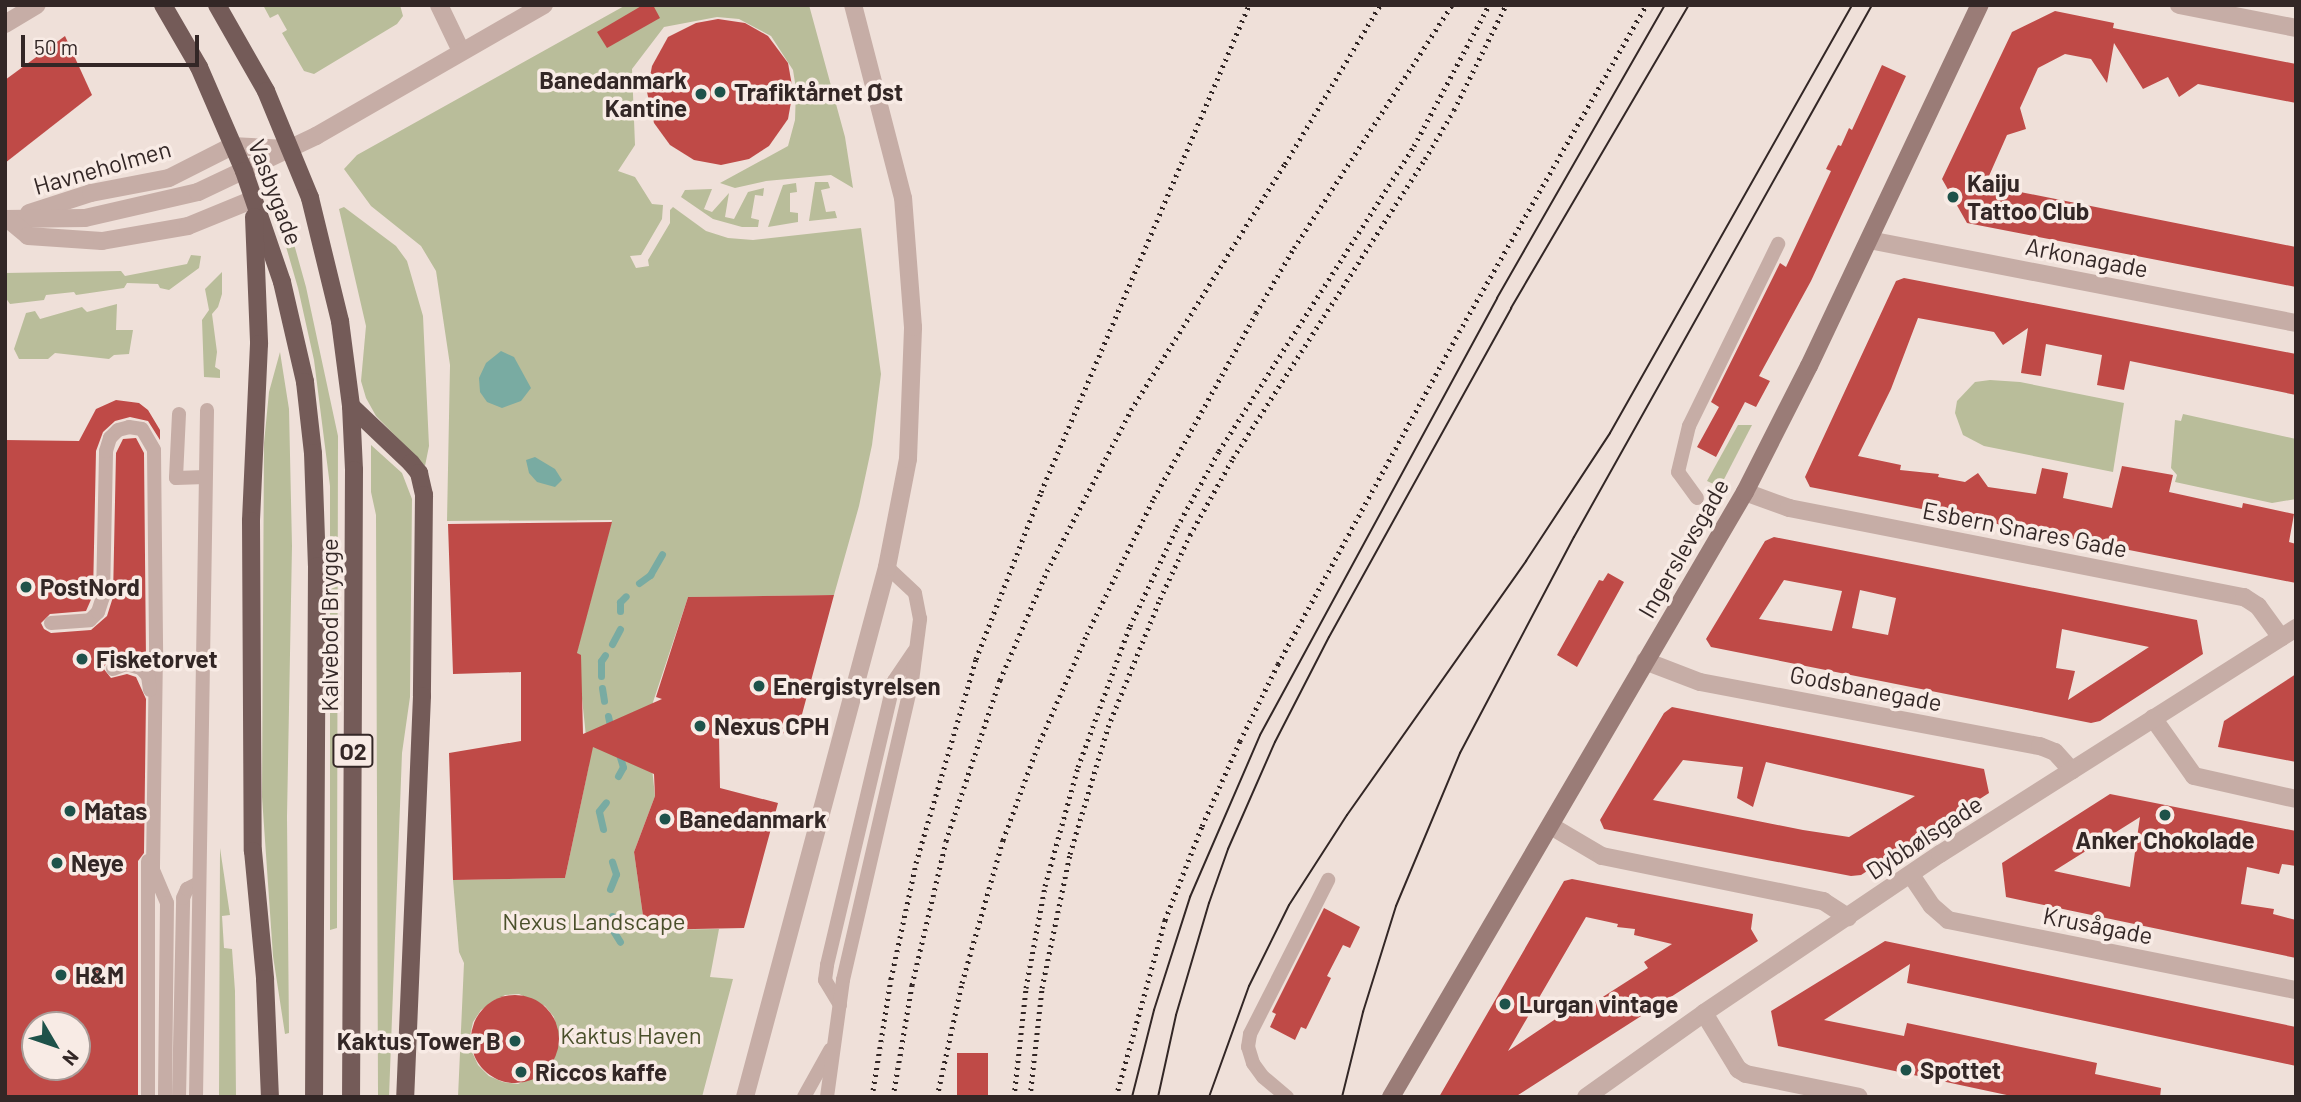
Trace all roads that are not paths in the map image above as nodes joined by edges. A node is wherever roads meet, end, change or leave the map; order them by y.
1 (37, 5) edge
2 (163, 5) edge
3 (217, 5) edge
4 (439, 5) edge
5 (544, 5) edge
6 (853, 5) edge
7 (1980, 5) edge
8 (2179, 5) edge
9 (5, 24) edge
10 (2296, 28) edge
11 (461, 51) junction
12 (232, 146) junction
13 (290, 149) junction
14 (244, 171) junction
15 (254, 199) junction
16 (7, 219) edge
17 (1869, 240) junction
18 (1778, 244) dead end
19 (2296, 323) edge
20 (351, 406) junction
21 (308, 409) joint
22 (207, 410) dead end
23 (179, 414) dead end
24 (205, 478) junction
25 (1745, 492) junction
26 (1697, 498) dead end
27 (887, 567) junction
28 (51, 623) dead end
29 (2288, 633) edge
30 (1645, 661) junction
31 (113, 669) dead end
32 (2153, 719) junction
33 (2072, 771) junction
34 (2296, 799) edge
35 (1551, 827) junction
36 (1911, 875) junction
37 (1328, 880) dead end
38 (197, 884) junction
39 (1848, 917) junction
40 (2296, 990) edge
41 (1704, 1013) junction
42 (834, 1042) junction
43 (148, 1089) edge
44 (165, 1097) edge
45 (179, 1097) edge
46 (196, 1097) edge
47 (270, 1097) edge
48 (314, 1097) edge
49 (351, 1097) edge
50 (405, 1097) edge
51 (745, 1097) edge
52 (804, 1097) edge
53 (827, 1097) edge
54 (1287, 1097) edge
55 (1391, 1097) edge
56 (1586, 1097) edge
57 (1858, 1097) edge

1 - 9 street
2 - 12 main road, Vasbygade / O2
3 - 13 main road, Vasbygade / O2
4 - 11 street
5 - 11 street
6 - 27 street
7 - 17 street, Ingerslevsgade
8 - 10 street
11 - 13 street
12 - 13 street, Havneholmen
12 - 14 main road, Vasbygade / O2
12 - 16 street, Havneholmen
13 - 14 street, Havneholmen
13 - 20 main road, Vasbygade / O2
14 - 15 main road, Vasbygade / O2
14 - 16 street, Havneholmen
15 - 16 street, Havneholmen
15 - 21 main road, Vasbygade / O2
15 - 47 main road
17 - 19 street, Arkonagade
17 - 25 street, Ingerslevsgade
18 - 26 lane
20 - 49 main road, Kalvebod Brygge / O2
20 - 50 main road
21 - 48 main road, Kalvebod Brygge / O2
22 - 24 lane
23 - 24 lane
24 - 38 lane
25 - 29 street, Esbern Snares Gade
25 - 30 street, Ingerslevsgade
27 - 42 lane
27 - 51 street
28 - 44 lane
29 - 32 street, Dybbølsgade
30 - 33 street, Godsbanegade
30 - 35 street, Ingerslevsgade
31 - 43 lane
32 - 33 street, Dybbølsgade
32 - 34 street
33 - 36 street, Dybbølsgade
35 - 39 street
35 - 55 street, Ingerslevsgade
36 - 39 street, Dybbølsgade
36 - 40 street, Krusågade
37 - 54 lane
38 - 45 lane
38 - 46 lane
39 - 41 street, Dybbølsgade
41 - 56 street, Dybbølsgade
41 - 57 street
42 - 52 lane
42 - 53 lane

